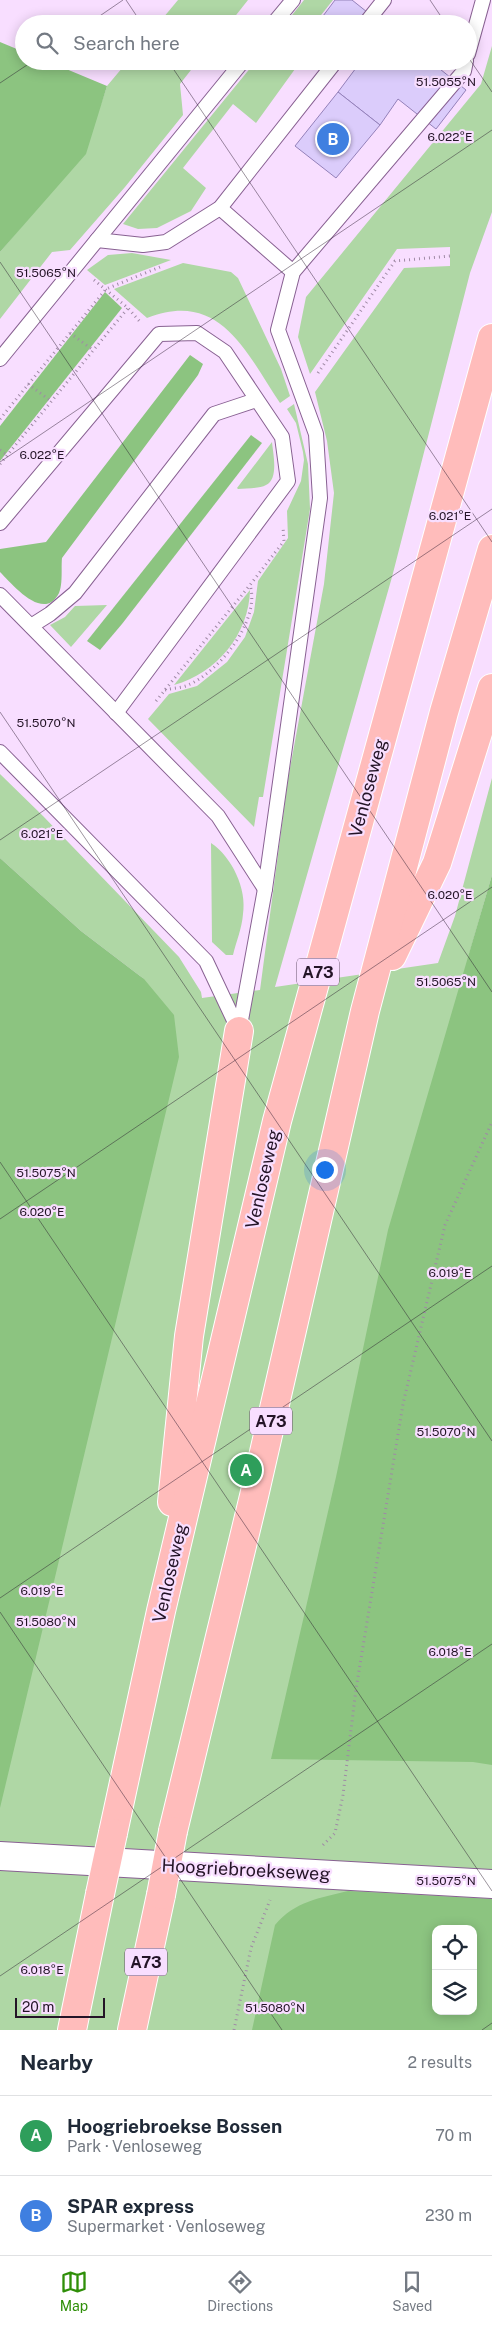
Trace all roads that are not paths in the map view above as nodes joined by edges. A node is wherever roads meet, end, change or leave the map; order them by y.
1 (293, 0) edge
2 (384, 0) edge
3 (483, 0) edge
4 (281, 15) edge
5 (372, 15) edge
6 (477, 22) edge
7 (236, 70) edge
8 (329, 70) edge
9 (464, 70) edge
10 (220, 208) junction
11 (97, 240) junction
12 (293, 272) junction
13 (492, 338) edge
14 (0, 359) edge
15 (256, 400) junction
16 (0, 523) edge
17 (492, 549) edge
18 (0, 595) edge
19 (31, 626) junction
20 (492, 688) edge
21 (116, 713) junction
22 (0, 752) edge
23 (265, 889) junction
24 (365, 1011) junction
25 (239, 1031) junction
26 (161, 1611) junction
27 (0, 1856) edge
28 (492, 1884) edge
29 (72, 2030) edge
30 (132, 2030) edge

1 - 4 lane
2 - 5 lane
3 - 6 lane
7 - 11 lane
8 - 10 lane
9 - 12 lane, A73
10 - 11 lane
10 - 12 lane
11 - 14 lane
12 - 23 lane, A73
13 - 26 highway, Venloseweg / A73
15 - 16 lane
15 - 19 lane
15 - 21 lane
17 - 24 highway, A73
18 - 19 lane
19 - 21 lane
20 - 24 highway, A73
21 - 23 lane
22 - 25 lane
23 - 25 lane, A73
24 - 30 highway, A73, bridge
25 - 26 highway, A73
26 - 29 highway, Venloseweg / A73, bridge
27 - 28 street, Hoogriebroekseweg

